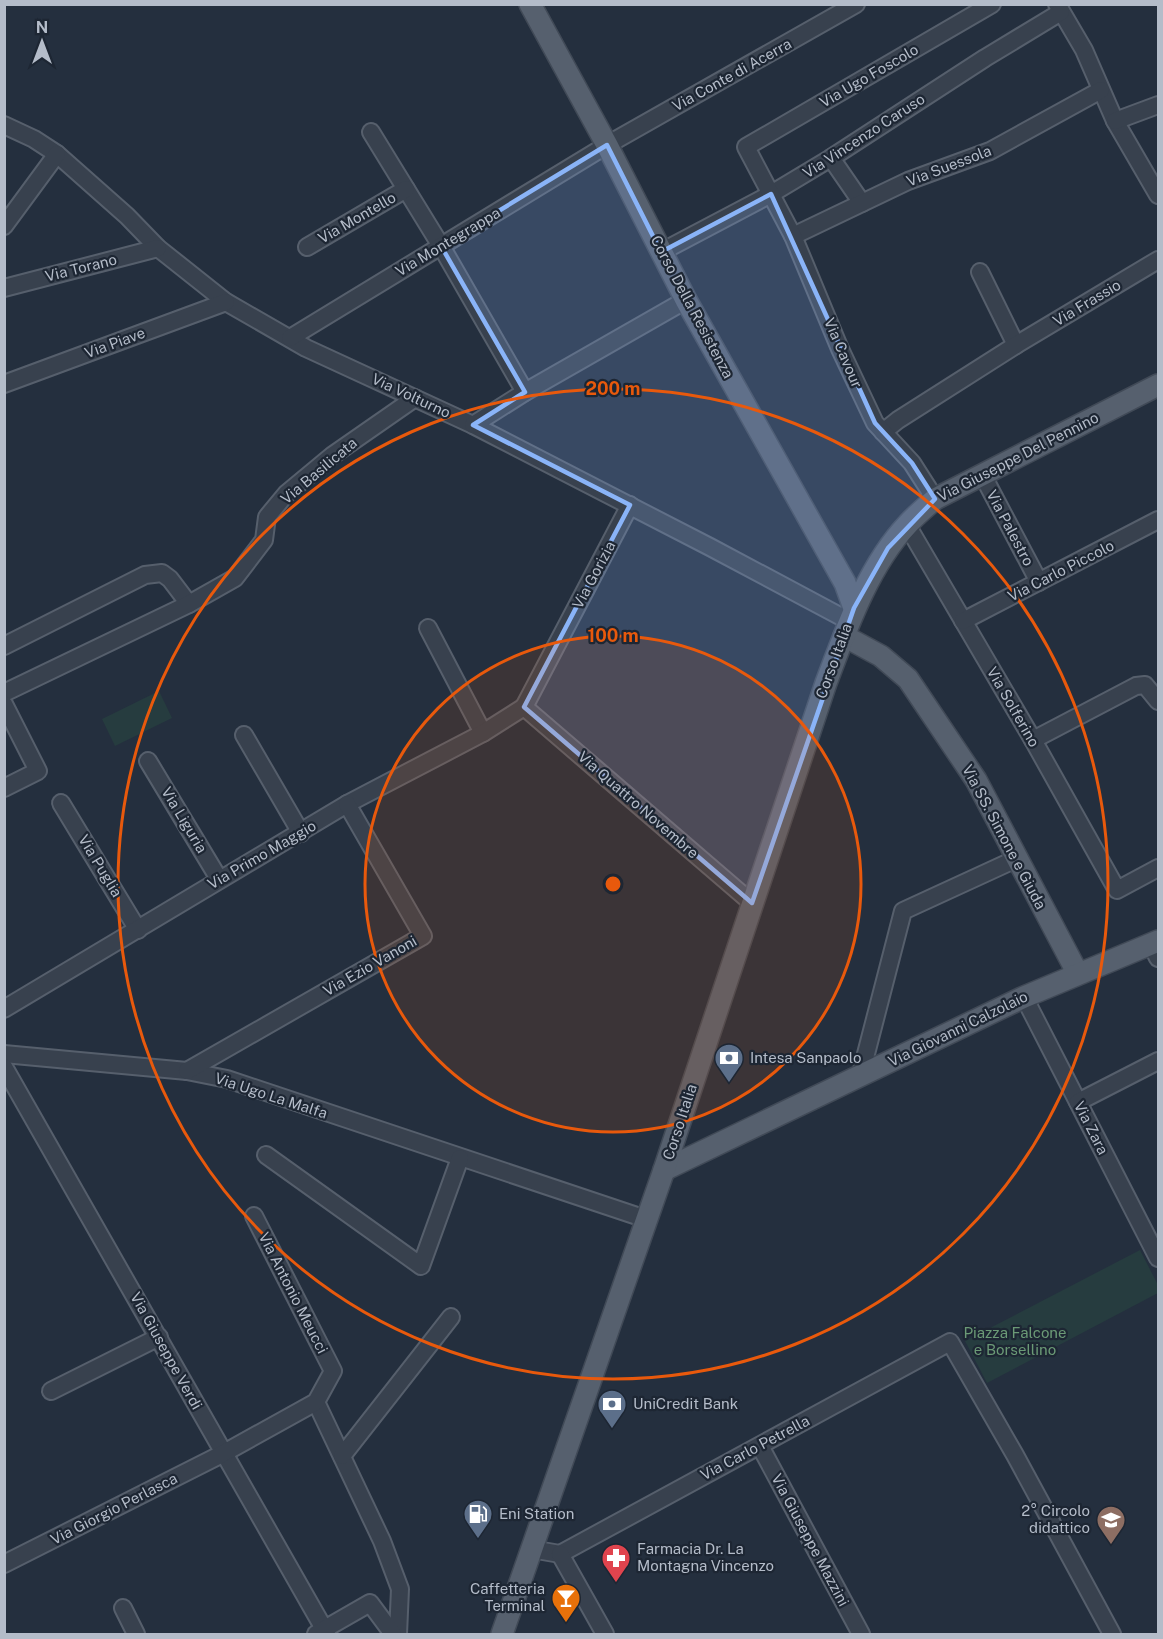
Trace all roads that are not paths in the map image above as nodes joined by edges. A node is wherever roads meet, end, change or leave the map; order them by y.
1 (530, 4) edge
2 (856, 4) edge
3 (992, 4) edge
4 (1059, 8) edge
5 (830, 12) edge
6 (1101, 90) junction
7 (1158, 105) edge
8 (1115, 121) junction
9 (4, 125) edge
10 (371, 132) dead end
11 (607, 145) junction
12 (746, 147) joint
13 (57, 154) junction
14 (831, 158) junction
15 (406, 189) junction
16 (771, 194) junction
17 (1158, 195) edge
18 (862, 203) junction
19 (4, 226) edge
20 (793, 236) junction
21 (441, 246) junction
22 (307, 247) dead end
23 (158, 248) junction
24 (661, 252) junction
25 (1158, 260) edge
26 (980, 272) dead end
27 (4, 288) edge
28 (687, 300) junction
29 (226, 302) junction
30 (290, 338) junction
31 (1016, 345) junction
32 (4, 384) edge
33 (1158, 385) edge
34 (525, 392) junction
35 (415, 398) junction
36 (473, 425) junction
37 (883, 432) junction
38 (982, 474) junction
39 (935, 499) junction
40 (630, 506) junction
41 (1158, 520) edge
42 (907, 525) junction
43 (1039, 582) junction
44 (189, 604) junction
45 (963, 621) junction
46 (849, 622) junction
47 (428, 628) dead end
48 (4, 646) edge
49 (4, 693) edge
50 (1158, 701) edge
51 (4, 704) edge
52 (524, 707) junction
53 (483, 733) junction
54 (244, 735) dead end
55 (1033, 740) junction
56 (148, 760) dead end
57 (4, 788) edge
58 (62, 803) dead end
59 (346, 804) junction
60 (300, 833) junction
61 (1016, 859) junction
62 (1158, 868) edge
63 (219, 879) junction
64 (752, 903) junction
65 (138, 930) junction
66 (1156, 947) edge
67 (1078, 974) junction
68 (1024, 997) junction
69 (4, 1009) edge
70 (4, 1054) edge
71 (1158, 1061) edge
72 (4, 1067) edge
73 (187, 1071) junction
74 (860, 1077) junction
75 (1078, 1102) junction
76 (266, 1155) dead end
77 (460, 1158) junction
78 (664, 1170) junction
79 (254, 1216) dead end
80 (646, 1219) junction
81 (1152, 1230) edge
82 (1158, 1258) edge
83 (451, 1317) dead end
84 (159, 1337) junction
85 (51, 1391) dead end
86 (316, 1402) junction
87 (760, 1446) junction
88 (224, 1454) junction
89 (342, 1456) junction
90 (531, 1549) junction
91 (560, 1554) junction
92 (6, 1561) edge
93 (123, 1608) dead end
94 (322, 1633) edge
95 (136, 1635) edge
96 (393, 1635) edge
97 (398, 1635) edge
98 (502, 1635) edge
99 (605, 1635) edge
100 (861, 1635) edge
101 (1112, 1635) edge

1 - 11 main road, Corso Della Resistenza
2 - 5 street, Via Conte di Acerra
3 - 12 street, Via Ugo Foscolo
4 - 6 street
4 - 14 street, Via Vincenzo Caruso
5 - 11 street, Via Conte di Acerra
6 - 8 street
6 - 18 street, Via Suessola
7 - 8 street
8 - 17 street
9 - 13 street, Via Volturno
10 - 15 street, Via Montello
11 - 21 street, Via Montegrappa
11 - 24 main road, Corso Della Resistenza
12 - 16 street, Via Cavour
13 - 19 street
13 - 23 street, Via Volturno
14 - 16 street, Via Vincenzo Caruso
14 - 18 street
15 - 21 street, Via Montello
15 - 22 street, Via Montello
16 - 20 street, Via Cavour
16 - 24 street, Via Vincenzo Caruso
18 - 20 street, Via Suessola
20 - 37 street, Via Cavour
21 - 30 street, Via Montegrappa
21 - 34 street, Via Montello
23 - 27 street, Via Torano
23 - 29 street, Via Volturno
24 - 28 main road, Corso Della Resistenza
25 - 31 street, Via Frassio
26 - 31 street
28 - 34 street
28 - 46 main road, Corso Della Resistenza
29 - 30 street, Via Volturno
29 - 32 street, Via Piave
30 - 35 street, Via Volturno
31 - 37 street, Via Frassio
33 - 38 main road, Via Giuseppe Del Pennino
34 - 36 street
35 - 36 street, Via Volturno
35 - 44 street, Via Basilicata
36 - 40 street, Via Volturno
37 - 39 street, Via Cavour
38 - 39 main road, Via Giuseppe Del Pennino
38 - 43 street, Via Palestro
39 - 42 main road, Via Giuseppe Del Pennino
40 - 46 street, Via Volturno
40 - 52 street, Via Gorizia
41 - 43 street, Via Carlo Piccolo
42 - 45 street, Via Solferino
42 - 46 main road, Via Giuseppe Del Pennino
43 - 45 street, Via Carlo Piccolo
44 - 48 street
44 - 49 street, Via Basilicata
45 - 55 street, Via Solferino
46 - 61 main road, Via SS. Simone e Giuda
46 - 64 main road, Corso Italia
47 - 53 street
50 - 55 street
51 - 57 street
52 - 53 street, Via Primo Maggio
52 - 64 street, Via Quattro Novembre
53 - 59 street, Via Primo Maggio
54 - 60 street
55 - 62 street, Via Solferino
56 - 63 street, Via Liguria
58 - 65 street, Via Puglia
59 - 60 street, Via Primo Maggio
59 - 73 street, Via Ezio Vanoni
60 - 63 street, Via Primo Maggio
61 - 67 main road, Via SS. Simone e Giuda
61 - 74 street
63 - 65 street, Via Primo Maggio
64 - 78 main road, Corso Italia
65 - 69 street, Via Primo Maggio
66 - 67 main road, Via Giovanni Calzolaio
67 - 68 main road, Via Giovanni Calzolaio
68 - 74 main road, Via Giovanni Calzolaio
68 - 75 street, Via Zara
70 - 73 street, Via Ugo La Malfa
71 - 75 street
72 - 84 street, Via Giuseppe Verdi
73 - 77 street, Via Ugo La Malfa
74 - 78 main road, Via Giovanni Calzolaio
75 - 81 street, Via Zara
76 - 77 street
77 - 80 street, Via Ugo La Malfa
78 - 80 main road, Corso Italia
79 - 86 street, Via Antonio Meucci
80 - 90 main road, Corso Italia
81 - 82 street, Via Zara
83 - 89 street
84 - 85 street
84 - 88 street, Via Giuseppe Verdi
86 - 88 street
86 - 89 street
87 - 91 street, Via Carlo Petrella
87 - 100 street, Via Giuseppe Mazzini
87 - 101 street, Via Carlo Petrella
88 - 92 street, Via Giorgio Perlasca
88 - 94 street, Via Giuseppe Verdi
89 - 97 street
90 - 91 street
90 - 98 main road, Corso Italia
91 - 99 street
93 - 95 street
94 - 96 street

